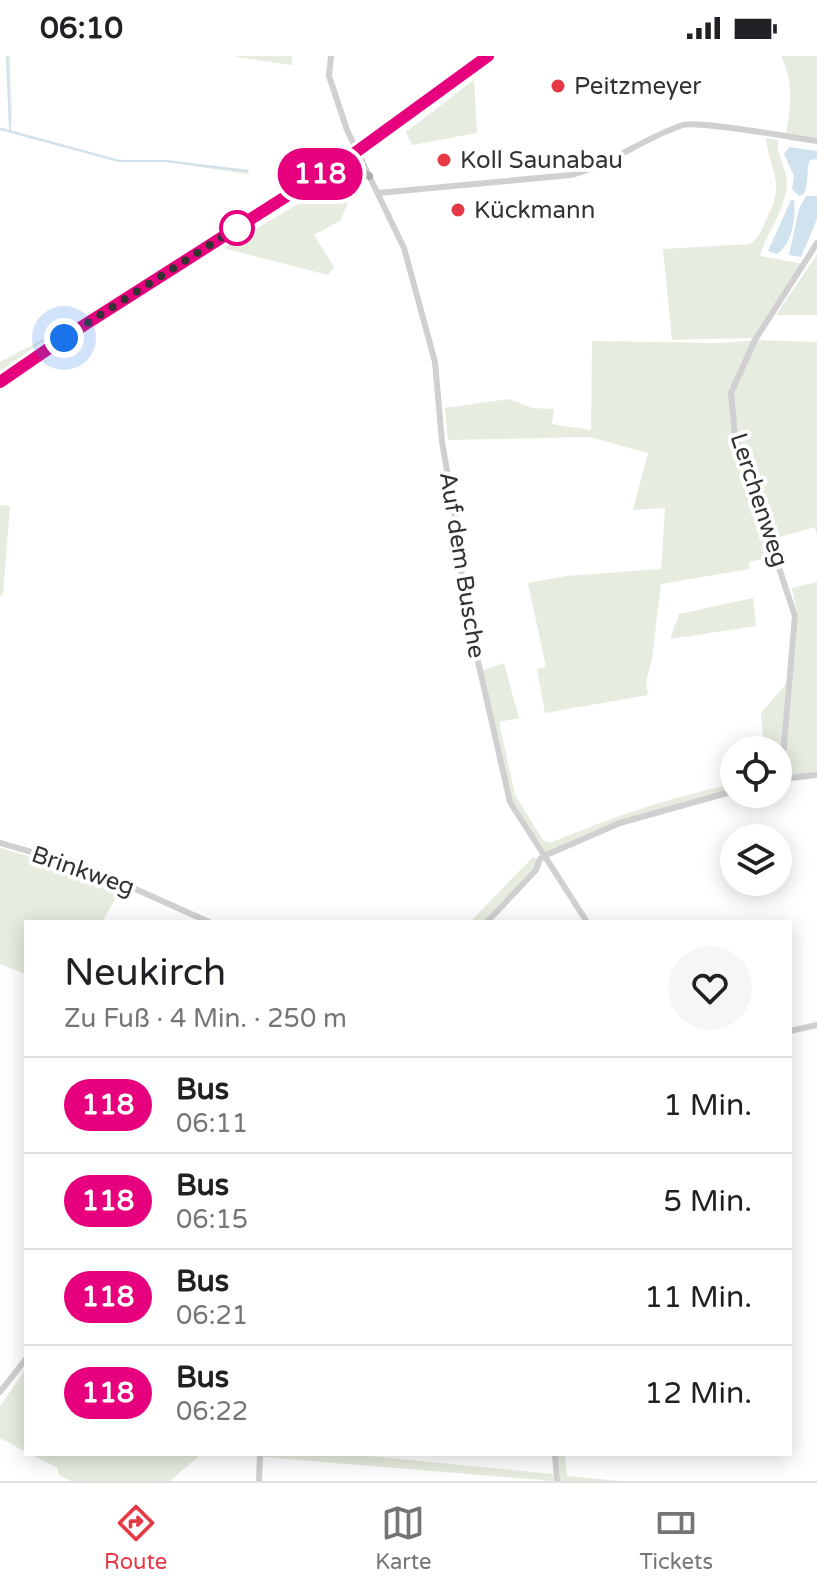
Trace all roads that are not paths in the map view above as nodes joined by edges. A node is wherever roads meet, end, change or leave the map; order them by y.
1 (331, 56) edge
2 (488, 56) edge
3 (817, 141) edge
4 (356, 152) junction
5 (333, 167) junction
6 (369, 176) junction
7 (378, 193) junction
8 (817, 243) edge
9 (0, 382) edge
10 (784, 736) edge
11 (817, 775) edge
12 (792, 778) edge
13 (720, 795) edge
14 (0, 843) edge
15 (544, 856) junction
16 (551, 867) junction
17 (536, 870) junction
18 (205, 920) edge
19 (489, 920) edge
20 (586, 920) edge
21 (817, 1025) edge
22 (792, 1031) edge
23 (24, 1362) edge
24 (0, 1392) edge
25 (260, 1456) edge
26 (555, 1456) edge
27 (259, 1481) edge
28 (557, 1481) edge

1 - 4 street, Auf dem Busche
2 - 4 main road
3 - 7 street
4 - 5 main road
4 - 6 street, Auf dem Busche
5 - 6 main road
5 - 9 main road
6 - 7 street, Auf dem Busche
7 - 15 street, Auf dem Busche
8 - 10 street, Lerchenweg
11 - 12 street
13 - 15 street
14 - 18 street, Brinkweg
15 - 16 street, Auf dem Busche
15 - 17 street
16 - 17 street
16 - 20 street, Auf dem Busche
17 - 19 street
21 - 22 street
23 - 24 street
25 - 27 street
26 - 28 street

